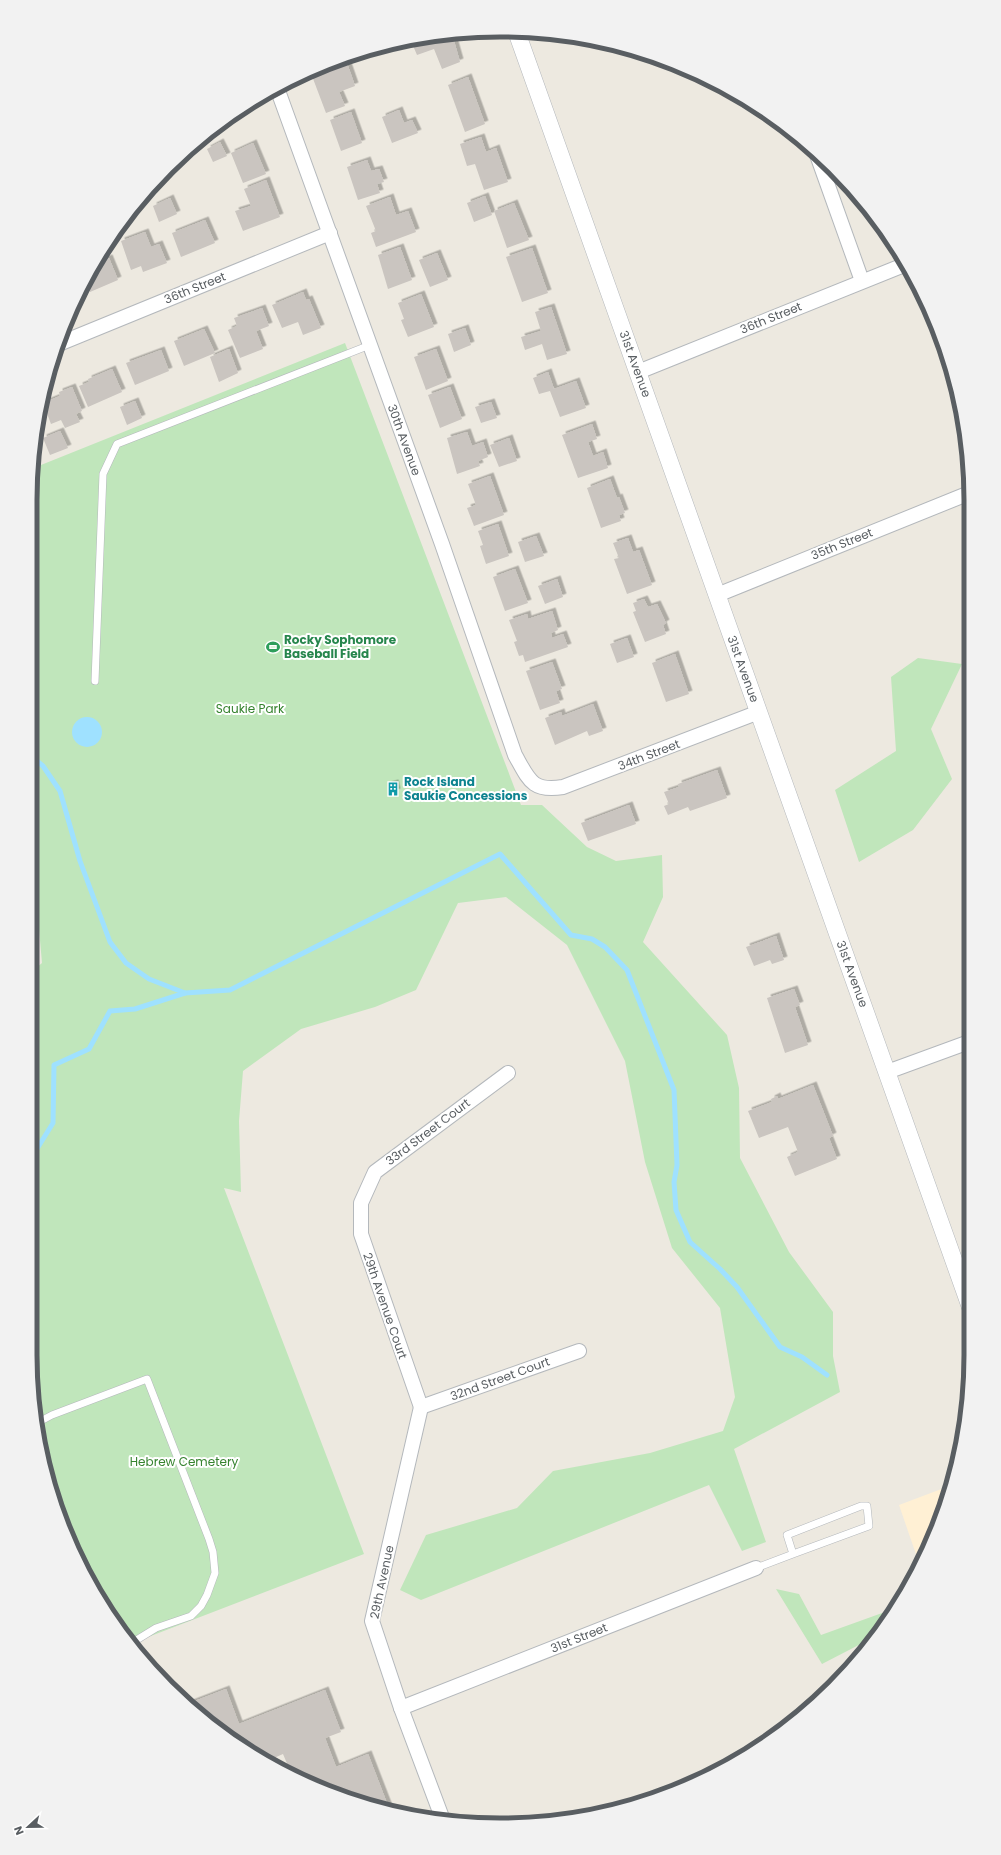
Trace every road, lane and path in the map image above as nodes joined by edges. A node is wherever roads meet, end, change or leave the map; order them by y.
1 (521, 38) edge
2 (279, 94) edge
3 (821, 166) edge
4 (330, 233) junction
5 (900, 266) edge
6 (862, 281) junction
7 (66, 341) edge
8 (370, 345) junction
9 (638, 372) junction
10 (964, 495) edge
11 (717, 595) junction
12 (95, 681) dead end
13 (759, 712) junction
14 (538, 787) joint
15 (964, 1044) edge
16 (887, 1072) junction
17 (508, 1073) dead end
18 (361, 1203) joint
19 (964, 1289) edge
20 (579, 1351) dead end
21 (421, 1407) junction
22 (42, 1420) edge
23 (793, 1554) junction
24 (756, 1568) joint
25 (136, 1641) edge
26 (401, 1708) junction
27 (441, 1814) edge

1 - 9 street, 31st Avenue
2 - 4 street, 30th Avenue
3 - 6 street
4 - 7 street, 36th Street
4 - 8 street, 30th Avenue
5 - 6 street, 36th Street
6 - 9 street, 36th Street
8 - 12 lane
8 - 14 street, 30th Avenue
9 - 11 street, 31st Avenue
10 - 11 street, 35th Street
11 - 13 street, 31st Avenue
13 - 14 street, 34th Street
13 - 16 street, 31st Avenue
15 - 16 street
16 - 19 street, 31st Avenue
17 - 18 street, 33rd Street Court
18 - 21 street, 29th Avenue Court
20 - 21 street, 32nd Street Court
21 - 26 street, 29th Avenue
22 - 25 lane
23 - 23 lane
23 - 24 lane
24 - 26 street, 31st Street
26 - 27 street, 29th Avenue

